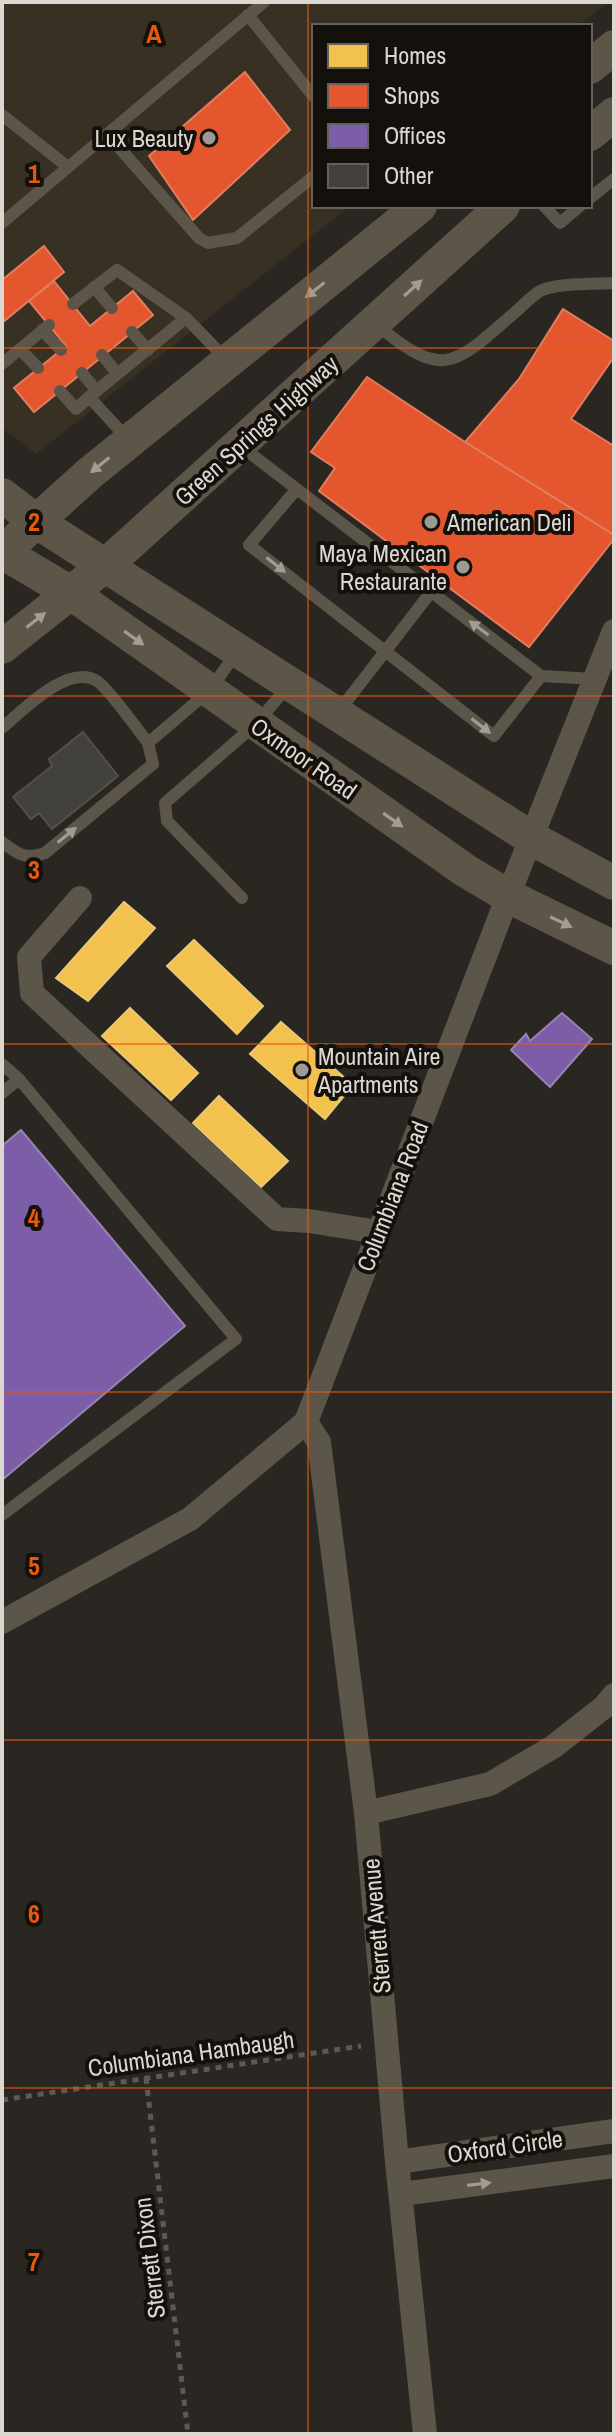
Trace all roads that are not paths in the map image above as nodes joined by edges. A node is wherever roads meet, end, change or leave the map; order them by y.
1 (264, 2) edge
2 (248, 15) junction
3 (614, 47) edge
4 (592, 65) edge
5 (312, 95) edge
6 (614, 114) edge
7 (2, 115) edge
8 (592, 132) edge
9 (107, 134) junction
10 (68, 167) junction
11 (312, 178) edge
12 (614, 179) edge
13 (592, 196) edge
14 (501, 208) edge
15 (546, 208) edge
16 (578, 208) edge
17 (409, 209) edge
18 (2, 223) edge
19 (614, 283) edge
20 (94, 287) junction
21 (73, 304) dead end
22 (112, 308) dead end
23 (186, 318) junction
24 (375, 323) junction
25 (132, 332) dead end
26 (20, 349) junction
27 (61, 350) dead end
28 (148, 350) junction
29 (102, 355) dead end
30 (228, 361) junction
31 (2, 364) edge
32 (38, 368) dead end
33 (82, 373) dead end
34 (117, 373) junction
35 (60, 391) dead end
36 (93, 394) junction
37 (129, 441) junction
38 (239, 445) junction
39 (296, 490) junction
40 (2, 495) edge
41 (37, 522) junction
42 (2, 552) edge
43 (106, 565) junction
44 (431, 592) junction
45 (71, 593) junction
46 (614, 631) edge
47 (2, 647) edge
48 (238, 650) junction
49 (386, 650) junction
50 (541, 676) junction
51 (595, 679) junction
52 (290, 684) junction
53 (209, 691) junction
54 (337, 714) junction
55 (256, 724) junction
56 (2, 728) edge
57 (148, 743) junction
58 (531, 838) junction
59 (2, 842) edge
60 (614, 883) edge
61 (508, 896) junction
62 (80, 898) dead end
63 (242, 898) dead end
64 (614, 948) edge
65 (2, 1064) edge
66 (19, 1079) junction
67 (2, 1093) edge
68 (378, 1232) junction
69 (306, 1422) junction
70 (2, 1515) edge
71 (2, 1622) edge
72 (614, 1695) edge
73 (366, 1813) junction
74 (605, 2132) edge
75 (397, 2162) junction
76 (607, 2167) edge
77 (402, 2194) junction
78 (425, 2434) edge

1 - 2 lane
2 - 5 lane
2 - 9 lane
3 - 4 main road
6 - 8 main road
7 - 10 lane
9 - 10 lane
9 - 11 lane
10 - 18 lane
12 - 13 lane
24 -> 14 main road, Green Springs Highway
15 - 16 lane
17 -> 30 main road
19 - 24 lane
20 - 21 lane
20 - 22 lane
20 - 23 lane
23 - 28 lane
23 - 30 lane
24 - 38 main road, Green Springs Highway
25 - 28 lane
26 - 27 lane
26 - 31 lane
26 - 32 lane
28 - 34 lane
29 - 34 lane
30 - 37 main road
33 - 36 lane
34 - 36 lane
35 - 36 lane
36 - 37 lane
37 -> 41 main road
38 - 39 lane
38 - 43 main road, Green Springs Highway
39 - 44 lane
39 -> 49 lane
40 - 41 main road
41 - 42 main road
41 - 43 main road
42 - 45 main road, Oxmoor Road
43 - 45 main road, Green Springs Highway
43 - 48 main road
44 - 49 lane
50 -> 44 lane
47 -> 45 main road, Green Springs Highway
45 -> 53 main road, Oxmoor Road
46 - 51 street, Columbiana Road
48 - 52 main road
48 - 53 lane
49 -> 50 lane
49 - 54 lane
50 - 51 lane
51 - 58 street, Columbiana Road
52 - 54 main road
52 - 55 lane
53 - 55 main road, Oxmoor Road
53 - 57 lane
54 - 58 main road
55 -> 61 main road, Oxmoor Road
55 - 63 lane
56 - 57 lane
59 -> 57 lane
58 - 60 main road
58 - 61 street, Columbiana Road
61 -> 64 main road, Oxmoor Road
61 - 68 street, Columbiana Road
62 - 68 street
65 - 66 lane
66 - 67 lane
66 - 70 lane
68 - 69 street, Columbiana Road
69 - 71 street, Columbiana Road
69 - 73 street, Sterrett Avenue
72 - 73 street
73 - 75 street, Sterrett Avenue
74 - 75 street, Oxford Circle
74 - 76 street
75 - 77 street, Sterrett Avenue
77 -> 76 street, Oxford Circle
77 - 78 street, Sterrett Avenue

